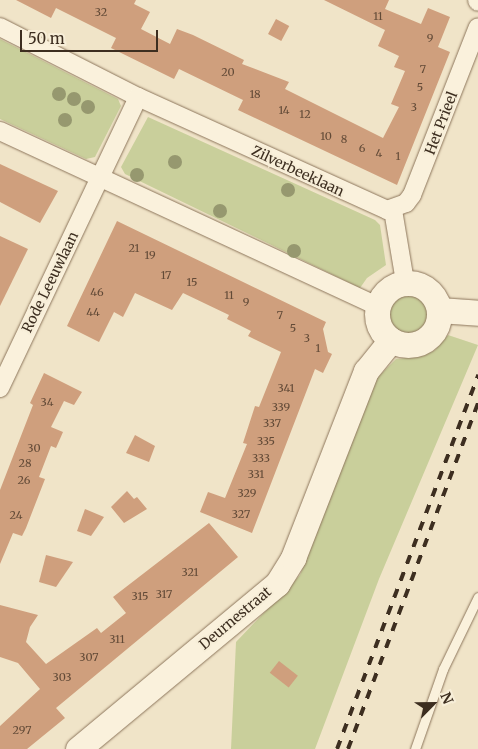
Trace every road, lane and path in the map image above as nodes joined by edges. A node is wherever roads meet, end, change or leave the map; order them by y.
1 (0, 27) edge
2 (478, 27) edge
3 (138, 97) junction
4 (0, 131) edge
5 (101, 177) junction
6 (393, 210) junction
7 (405, 282) junction
8 (377, 306) junction
9 (439, 310) junction
10 (478, 313) edge
11 (391, 340) junction
12 (0, 388) edge
13 (478, 597) edge
14 (78, 749) edge
15 (415, 749) edge

1 - 3 street, Zilverbeeklaan
2 - 6 street, Het Prieel
3 - 5 street
3 - 6 street, Zilverbeeklaan
4 - 5 street
5 - 8 street
5 - 12 street, Rode Leeuwlaan
6 - 7 street
7 - 8 street
7 - 9 street
8 - 11 street
9 - 10 street
9 - 11 street
11 - 14 street, Deurnestraat
13 - 15 lane

